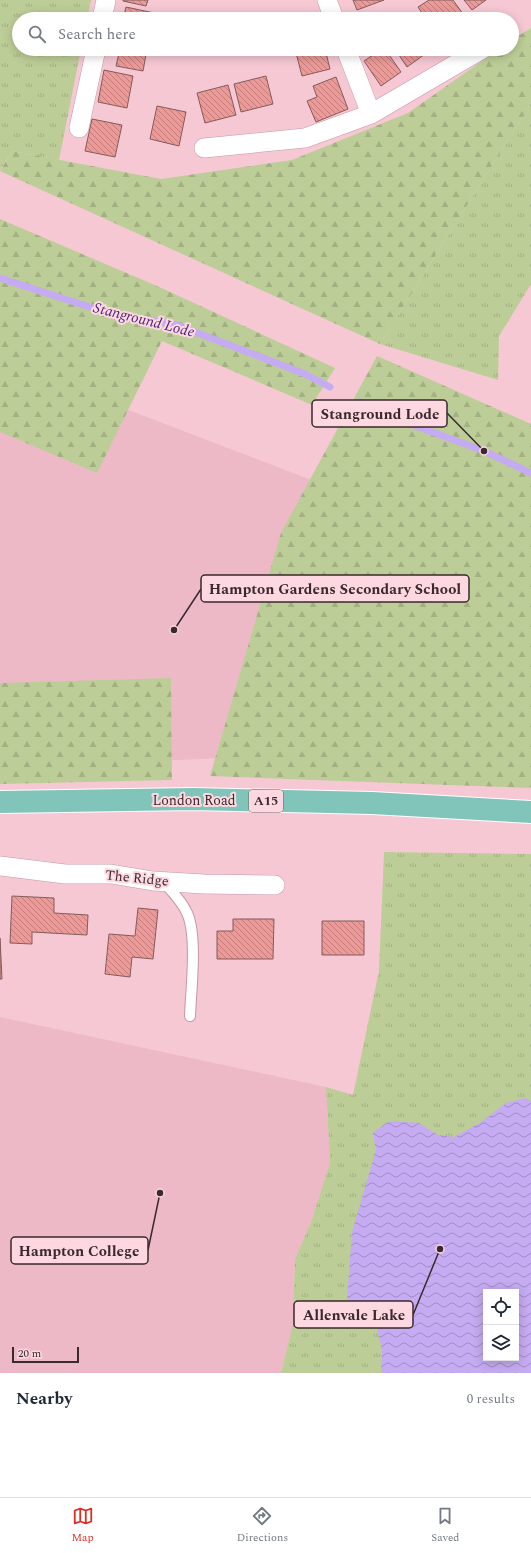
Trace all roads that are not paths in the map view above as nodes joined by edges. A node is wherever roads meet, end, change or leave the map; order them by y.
1 (106, 0) edge
2 (327, 0) edge
3 (103, 12) edge
4 (331, 12) edge
5 (94, 56) edge
6 (349, 56) edge
7 (470, 56) edge
8 (371, 114) junction
9 (79, 128) dead end
10 (204, 148) dead end
11 (0, 802) edge
12 (531, 812) edge
13 (0, 866) edge
14 (164, 881) junction
15 (275, 885) dead end
16 (190, 1016) dead end

1 - 3 street
2 - 4 street
5 - 9 street
6 - 8 street
7 - 8 street
8 - 10 street
11 - 12 main road, London Road / A15
13 - 14 street, The Ridge
14 - 15 street, The Ridge
14 - 16 lane

